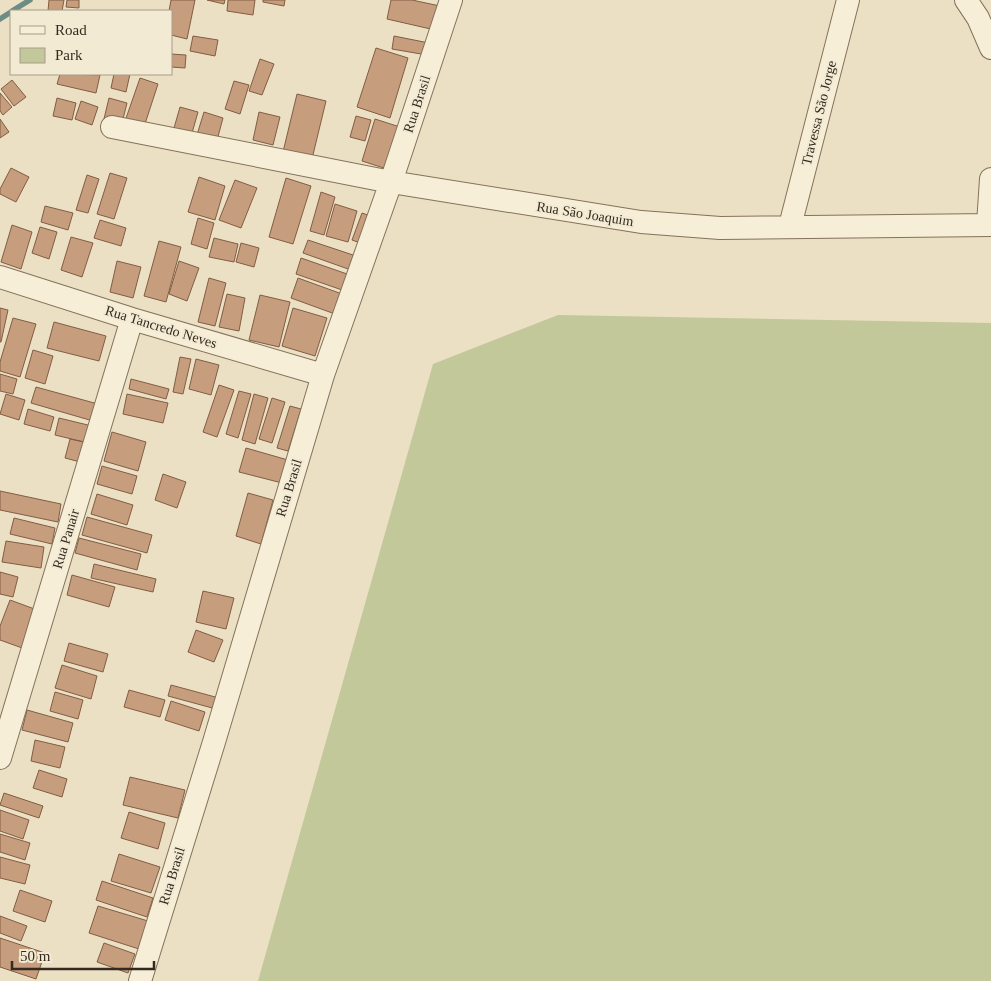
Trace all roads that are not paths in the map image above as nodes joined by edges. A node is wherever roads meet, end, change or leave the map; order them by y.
1 (451, 0) edge
2 (848, 0) edge
3 (966, 0) edge
4 (991, 48) edge
5 (112, 127) dead end
6 (991, 179) edge
7 (391, 182) junction
8 (990, 224) edge
9 (790, 226) junction
10 (0, 277) edge
11 (132, 319) junction
12 (323, 375) junction
13 (0, 758) edge
14 (140, 981) edge

1 - 7 street, Rua Brasil
2 - 9 street, Travessa São Jorge
3 - 4 street
5 - 7 street, Rua São Joaquim
6 - 8 street
7 - 9 street, Rua São Joaquim
7 - 12 street, Rua Brasil
8 - 9 street, Rua São Joaquim
10 - 11 street, Rua Tancredo Neves
11 - 12 street, Rua Tancredo Neves
11 - 13 street, Rua Panair
12 - 14 street, Rua Brasil

